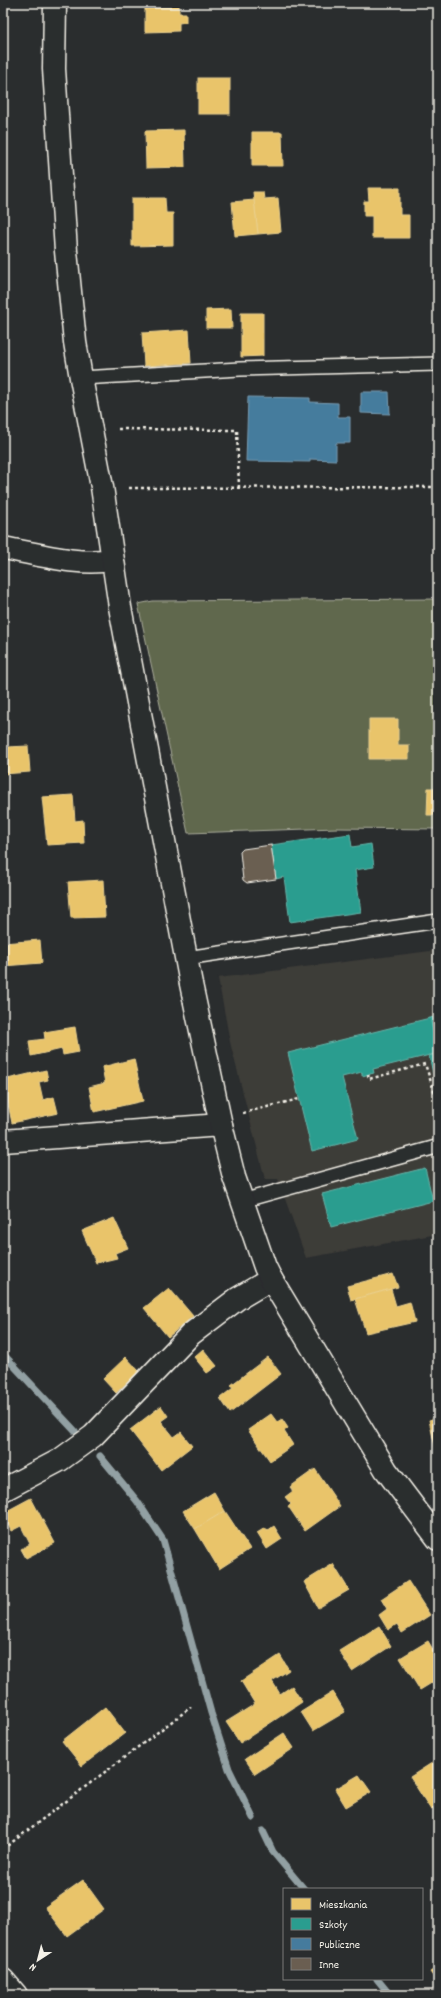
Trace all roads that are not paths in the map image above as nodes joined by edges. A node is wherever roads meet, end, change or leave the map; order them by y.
1 (55, 3) edge
2 (438, 364) edge
3 (81, 378) junction
4 (3, 548) edge
5 (112, 560) junction
6 (438, 921) edge
7 (186, 958) junction
8 (221, 1126) junction
9 (3, 1141) edge
10 (436, 1147) dead end
11 (242, 1201) junction
12 (271, 1280) junction
13 (3, 1490) edge
14 (438, 1540) edge
15 (3, 1980) edge
16 (16, 1995) edge

1 - 3 street
2 - 3 lane
3 - 5 street
4 - 5 street
5 - 7 street
6 - 7 lane
7 - 8 street
8 - 9 street
8 - 11 street
10 - 11 lane
11 - 12 street
12 - 13 street
12 - 14 street
15 - 16 street

